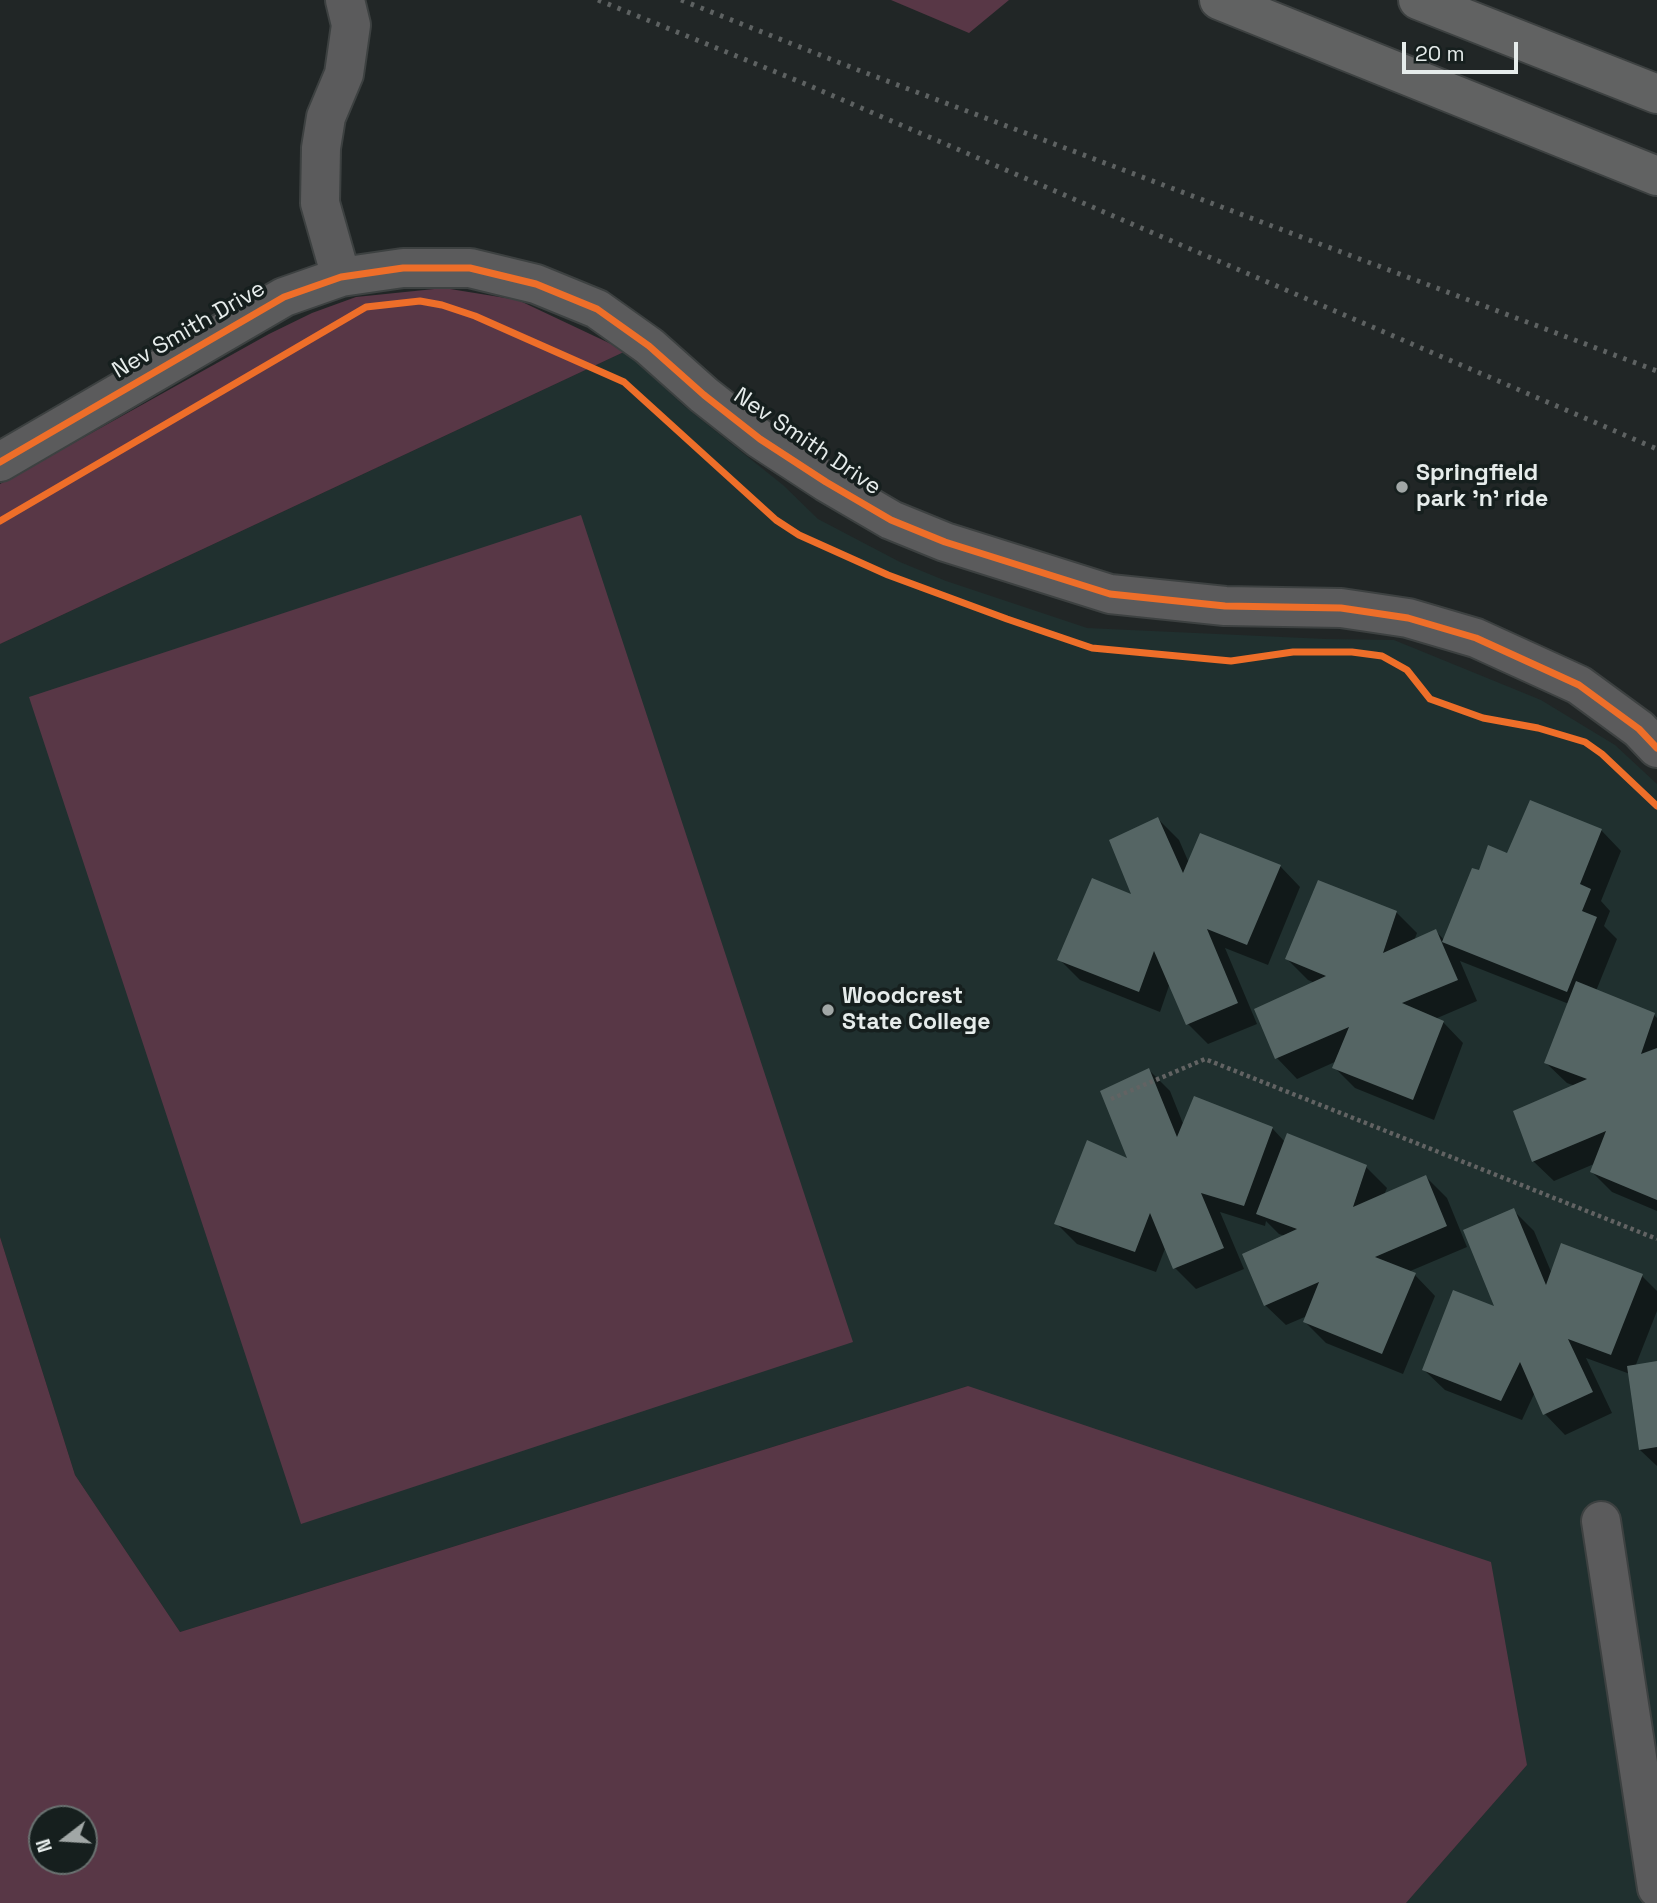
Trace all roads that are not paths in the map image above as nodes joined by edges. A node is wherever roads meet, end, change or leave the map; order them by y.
1 (345, 0) edge
2 (1219, 0) edge
3 (1419, 0) edge
4 (1657, 94) edge
5 (1657, 176) edge
6 (341, 277) junction
7 (0, 462) edge
8 (1651, 737) edge
9 (1601, 1521) dead end
10 (1657, 1888) edge

1 - 6 street
2 - 5 highway
3 - 4 highway
6 - 7 street, Nev Smith Drive
6 - 8 street, Nev Smith Drive
9 - 10 street

